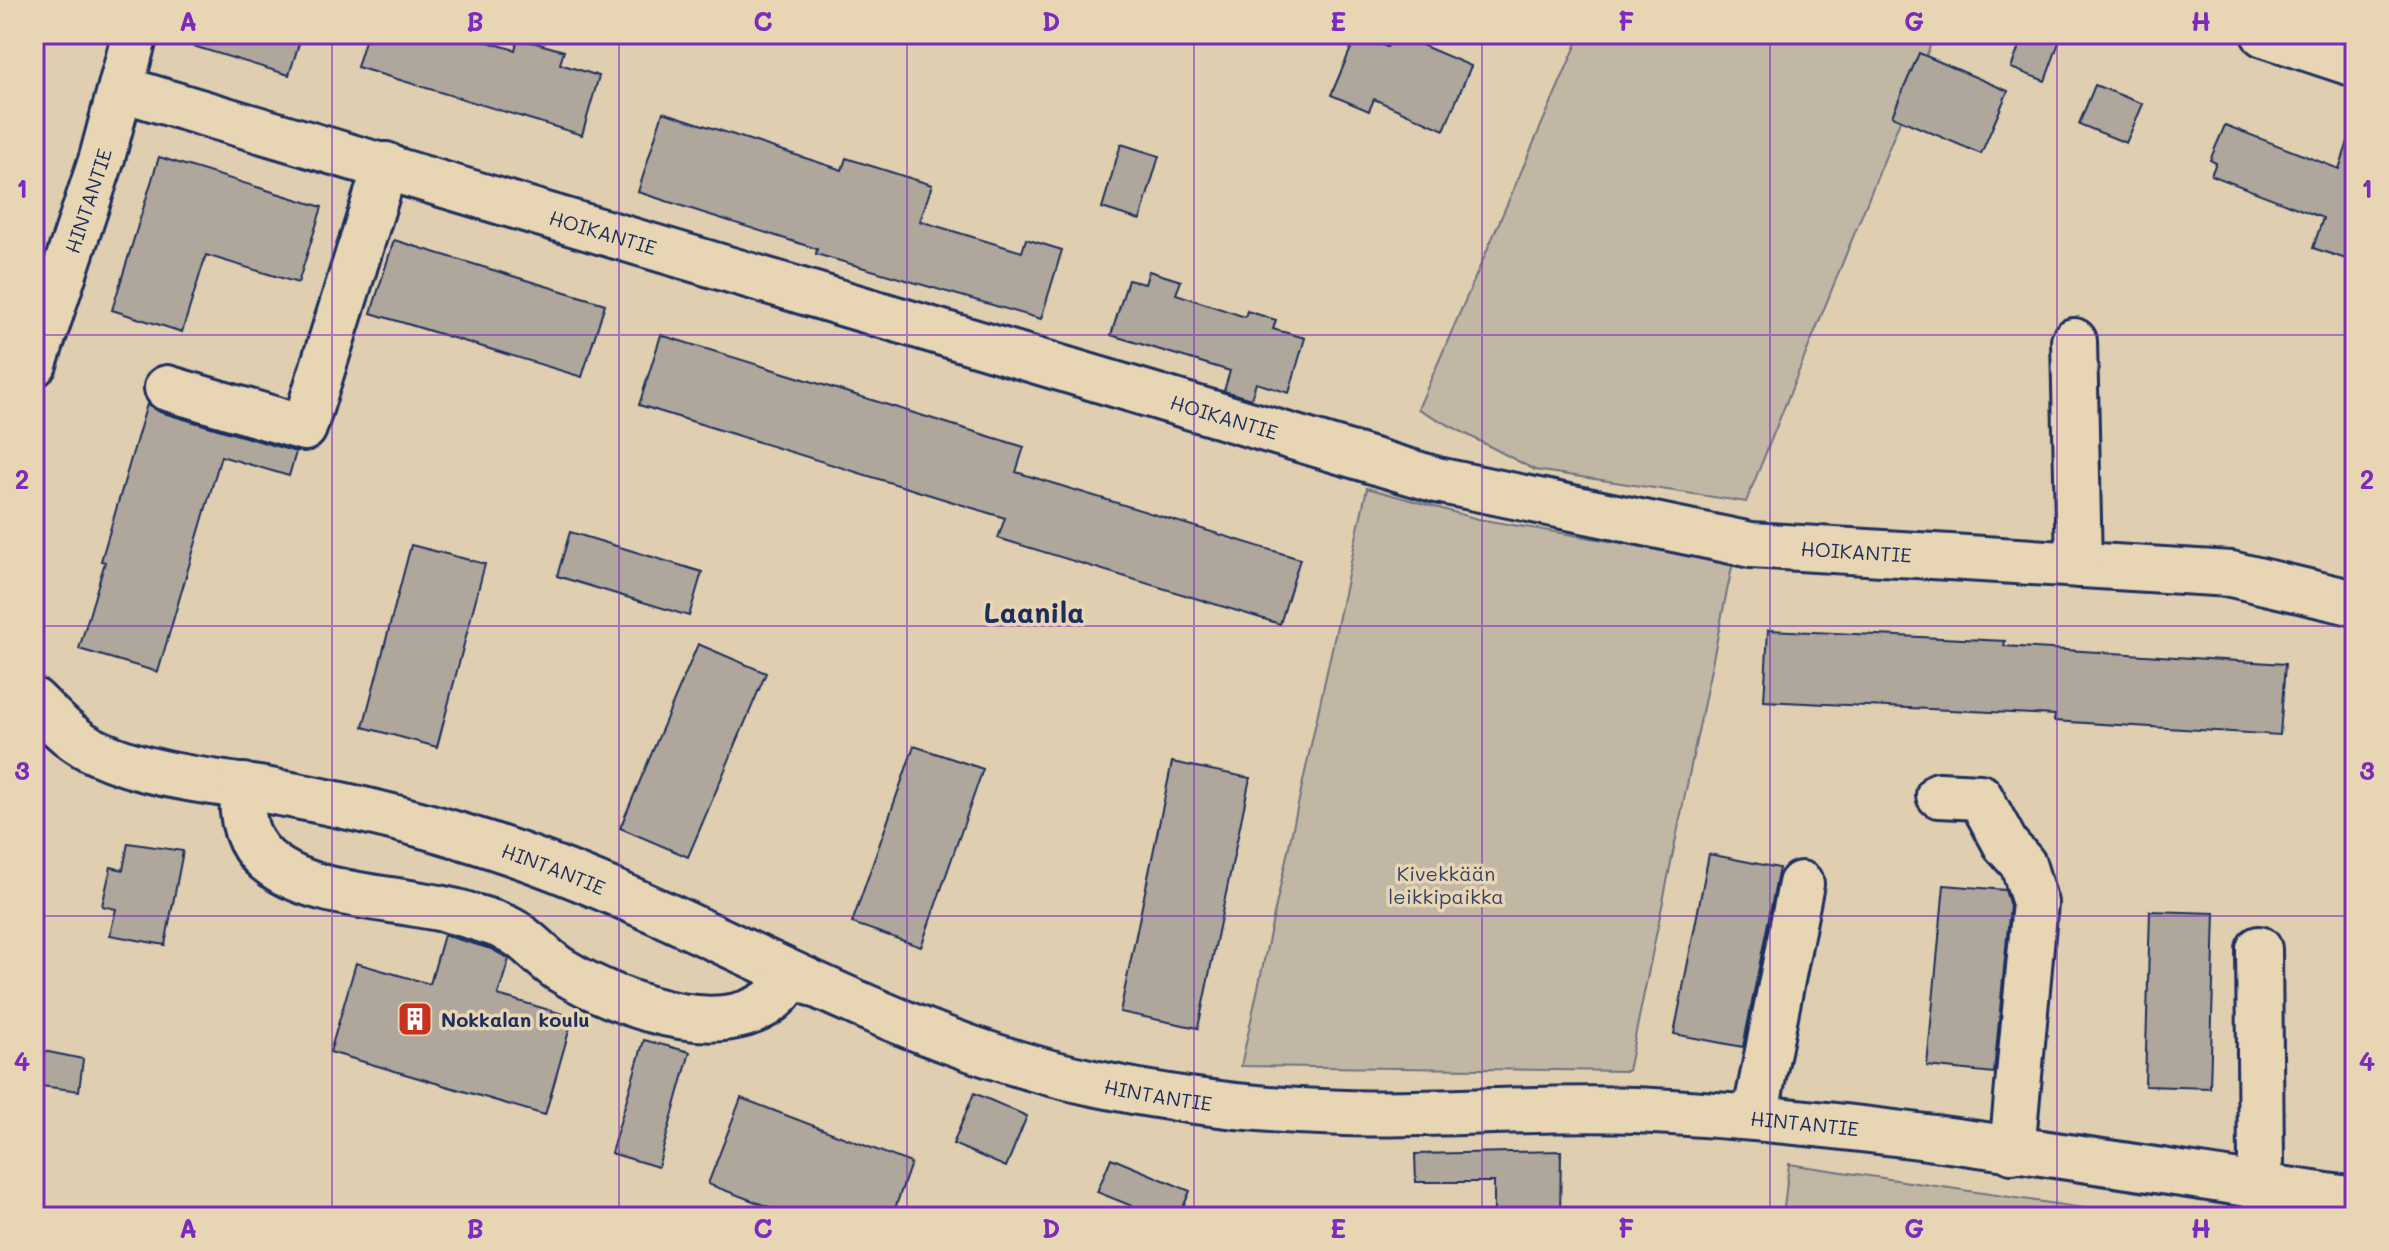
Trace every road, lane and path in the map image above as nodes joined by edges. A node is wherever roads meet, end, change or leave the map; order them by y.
1 (135, 34) edge
2 (2264, 34) edge
3 (2355, 64) edge
4 (122, 89) junction
5 (386, 165) junction
6 (2074, 341) dead end
7 (34, 364) edge
8 (167, 388) dead end
9 (2079, 565) junction
10 (2355, 603) edge
11 (34, 701) edge
12 (243, 786) junction
13 (1939, 795) dead end
14 (1801, 884) dead end
15 (2259, 949) dead end
16 (791, 977) junction
17 (1755, 1117) junction
18 (2012, 1151) junction
19 (2256, 1186) junction
20 (2355, 1200) edge

1 - 4 street, HINTANTIE
2 - 3 street
4 - 5 street, HOIKANTIE
4 - 7 street, HINTANTIE
5 - 8 street
5 - 9 street, HOIKANTIE
6 - 9 street
9 - 10 street, HOIKANTIE
11 - 12 street, HINTANTIE
12 - 16 street, HINTANTIE
12 - 16 street
13 - 18 street
14 - 17 street
15 - 19 street
16 - 17 street, HINTANTIE
17 - 18 street, HINTANTIE
18 - 19 street, HINTANTIE
19 - 20 street, HINTANTIE

